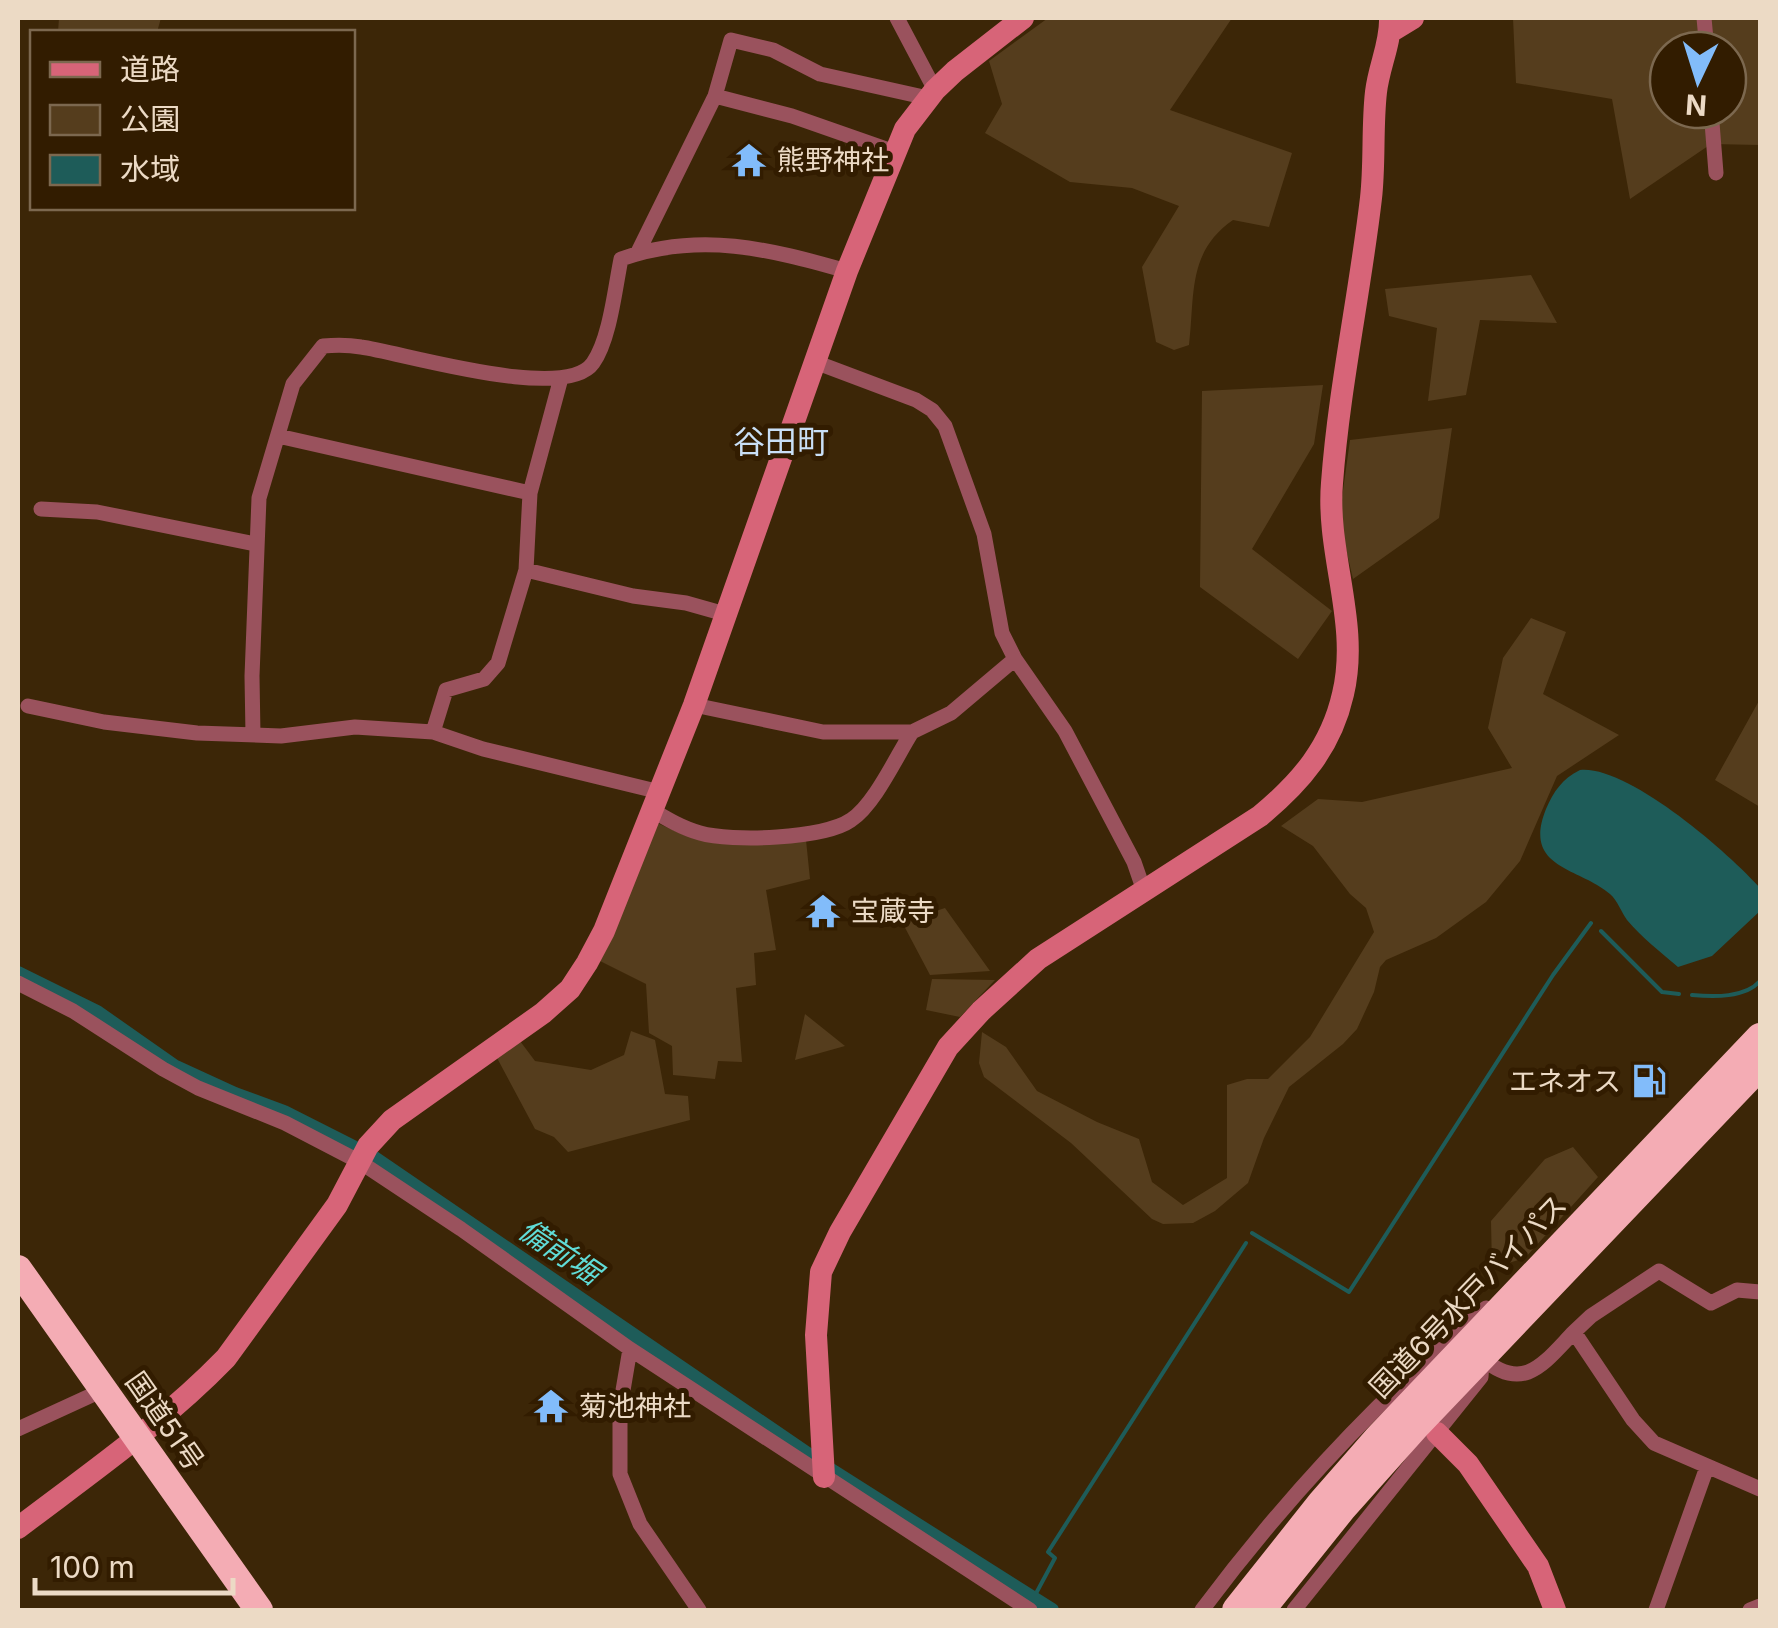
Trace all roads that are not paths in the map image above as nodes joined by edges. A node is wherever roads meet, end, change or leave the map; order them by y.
1 (897, 18) edge
2 (1023, 18) edge
3 (1413, 18) edge
4 (1390, 25) edge
5 (932, 94) junction
6 (715, 96) junction
7 (1713, 130) edge
8 (896, 152) junction
9 (1716, 173) dead end
10 (637, 254) junction
11 (846, 271) junction
12 (816, 362) junction
13 (561, 378) junction
14 (278, 436) junction
15 (530, 493) junction
16 (42, 509) dead end
17 (255, 544) junction
18 (526, 570) junction
19 (726, 614) junction
20 (1015, 659) junction
21 (28, 706) dead end
22 (694, 706) junction
23 (433, 732) junction
24 (912, 732) junction
25 (253, 735) junction
26 (656, 801) junction
27 (1142, 888) junction
28 (18, 982) edge
29 (1760, 1038) edge
30 (1760, 1066) edge
31 (364, 1155) junction
32 (1558, 1249) junction
33 (18, 1269) edge
34 (1760, 1292) edge
35 (1574, 1332) junction
36 (630, 1349) junction
37 (1482, 1358) junction
38 (103, 1390) junction
39 (18, 1429) edge
40 (1437, 1433) junction
41 (136, 1436) junction
42 (1706, 1466) junction
43 (824, 1467) junction
44 (1760, 1489) edge
45 (18, 1528) edge
46 (1760, 1606) edge
47 (259, 1610) edge
48 (699, 1610) edge
49 (1030, 1610) edge
50 (1202, 1610) edge
51 (1236, 1610) edge
52 (1261, 1610) edge
53 (1294, 1610) edge
54 (1555, 1610) edge
55 (1656, 1610) edge
56 (1750, 1610) edge

1 - 5 street
2 - 5 street
3 - 4 street
4 - 27 street
5 - 6 street
5 - 8 street
6 - 8 street
6 - 10 street
7 - 9 street
8 - 11 street
10 - 11 street
10 - 13 street
11 - 12 street
12 - 19 street
12 - 20 street
13 - 14 street
13 - 15 street
14 - 15 street
14 - 17 street
15 - 18 street
16 - 17 street
17 - 25 street
18 - 19 street
18 - 23 street
19 - 22 street
20 - 24 street
20 - 27 street
21 - 25 street
22 - 24 street
22 - 26 street
23 - 25 street
23 - 26 street
24 - 26 street
26 - 31 street
27 - 43 street
28 - 31 street
29 - 32 highway, 国道6号水戸バイパス
30 - 37 highway, 国道6号水戸バイパス
31 - 36 street
31 - 41 street
32 - 50 street
32 - 51 highway, 国道6号水戸バイパス
33 - 38 highway, 国道51号
34 - 35 street
35 - 37 street
35 - 42 street
36 - 43 street
36 - 48 street
37 - 40 street
37 - 52 highway, 国道6号水戸バイパス
38 - 39 street
38 - 41 highway, 国道51号
40 - 53 street
40 - 54 street
41 - 45 street
41 - 47 highway, 国道51号
42 - 44 street
42 - 55 street
43 - 49 street
46 - 56 street

